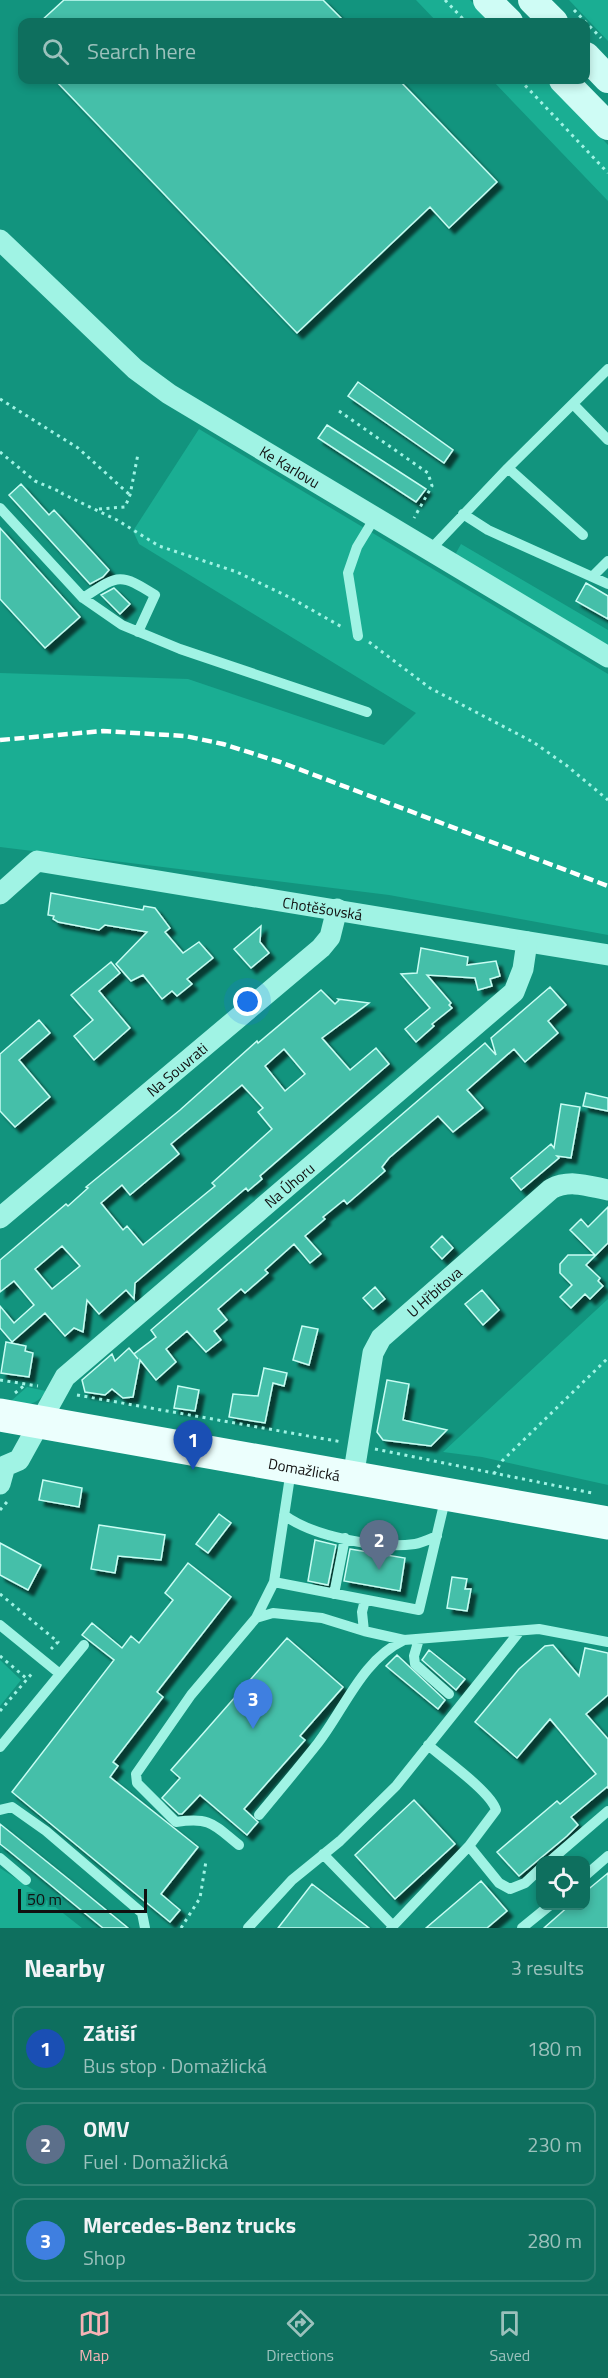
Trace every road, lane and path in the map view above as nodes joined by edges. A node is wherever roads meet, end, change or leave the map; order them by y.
1 (445, 0) edge
2 (487, 0) edge
3 (532, 0) edge
4 (563, 15) edge
5 (462, 18) edge
6 (505, 18) edge
7 (590, 34) edge
8 (608, 46) edge
9 (590, 61) edge
10 (608, 80) edge
11 (524, 84) edge
12 (567, 84) edge
13 (608, 126) edge
14 (608, 173) edge
15 (0, 240) edge
16 (608, 369) edge
17 (0, 399) edge
18 (573, 404) junction
19 (339, 411) dead end
20 (608, 440) edge
21 (0, 452) edge
22 (138, 454) dead end
23 (508, 468) junction
24 (61, 493) junction
25 (130, 495) junction
26 (0, 507) edge
27 (463, 514) junction
28 (374, 519) junction
29 (396, 532) junction
30 (583, 535) dead end
31 (428, 551) junction
32 (608, 561) edge
33 (593, 576) junction
34 (608, 584) edge
35 (83, 598) junction
36 (138, 632) junction
37 (358, 636) junction
38 (608, 657) edge
39 (367, 712) dead end
40 (608, 800) edge
41 (0, 894) edge
42 (337, 909) junction
43 (527, 942) junction
44 (608, 955) edge
45 (608, 1190) edge
46 (0, 1218) edge
47 (608, 1358) edge
48 (0, 1380) edge
49 (56, 1390) junction
50 (0, 1415) edge
51 (40, 1422) junction
52 (358, 1445) junction
53 (291, 1467) junction
54 (498, 1467) dead end
55 (4, 1478) edge
56 (353, 1478) junction
57 (447, 1494) junction
58 (602, 1509) edge
59 (0, 1510) edge
60 (284, 1515) junction
61 (437, 1536) junction
62 (345, 1538) junction
63 (274, 1582) junction
64 (334, 1593) junction
65 (365, 1600) junction
66 (256, 1618) junction
67 (0, 1625) edge
68 (364, 1631) junction
69 (520, 1631) junction
70 (419, 1639) junction
71 (404, 1640) junction
72 (608, 1642) edge
73 (84, 1645) dead end
74 (0, 1656) edge
75 (60, 1674) junction
76 (27, 1679) dead end
77 (449, 1694) dead end
78 (428, 1745) junction
79 (0, 1747) edge
80 (1, 1809) edge
81 (608, 1811) edge
82 (259, 1815) dead end
83 (239, 1845) dead end
84 (469, 1846) junction
85 (323, 1854) junction
86 (556, 1856) edge
87 (608, 1857) edge
88 (0, 1858) edge
89 (206, 1861) dead end
90 (590, 1871) edge
91 (536, 1873) edge
92 (26, 1880) dead end
93 (543, 1910) edge
94 (392, 1927) edge
95 (145, 1928) edge
96 (181, 1928) edge
97 (248, 1928) edge
98 (522, 1928) edge

1 - 5 path
2 - 6 main road
3 - 4 main road
7 - 8 path
9 - 10 main road
11 - 14 path
12 - 13 main road
15 - 28 street, Ke Karlovu
16 - 18 lane
17 - 25 path
18 - 20 lane
18 - 23 lane
19 - 29 path
21 - 24 path
22 - 25 path
23 - 27 lane
23 - 30 lane
24 - 25 path
24 - 37 path
26 - 35 lane
27 - 31 lane
27 - 33 lane
28 - 29 street, Ke Karlovu
28 - 37 lane
29 - 31 street, Ke Karlovu
31 - 38 street, Ke Karlovu
32 - 33 lane
33 - 34 lane
35 - 36 lane
35 - 36 lane
36 - 39 lane
37 - 40 path
41 - 42 street, Chotěšovská
42 - 43 street, Chotěšovská
42 - 46 street, Na Souvrati
43 - 44 street, Chotěšovská
43 - 49 street, Na Úhoru
45 - 52 street, U Hřbitova
47 - 54 path
48 - 49 path
49 - 51 street, Na Úhoru
49 - 52 path
50 - 51 main road, Domažlická
51 - 53 main road, Domažlická
51 - 55 street, Na Úhoru
52 - 56 street, U Hřbitova
52 - 58 path
53 - 56 main road, Domažlická
53 - 60 lane
55 - 59 path
56 - 57 main road, Domažlická
57 - 58 main road, Domažlická
57 - 61 lane
60 - 62 lane
60 - 63 lane
61 - 62 lane
61 - 65 lane
62 - 64 lane
63 - 64 lane
63 - 66 lane
64 - 65 lane
65 - 68 lane
66 - 68 lane
66 - 83 lane
67 - 75 lane
68 - 71 lane
69 - 70 lane
69 - 72 lane
69 - 78 lane
70 - 71 lane
70 - 77 lane
71 - 82 lane
73 - 75 lane
74 - 76 path
75 - 79 lane
78 - 84 lane
78 - 85 lane
80 - 95 lane
81 - 86 lane
84 - 91 lane
84 - 94 lane
85 - 94 lane
85 - 97 lane
87 - 90 lane
88 - 92 lane
89 - 96 path
93 - 98 lane

